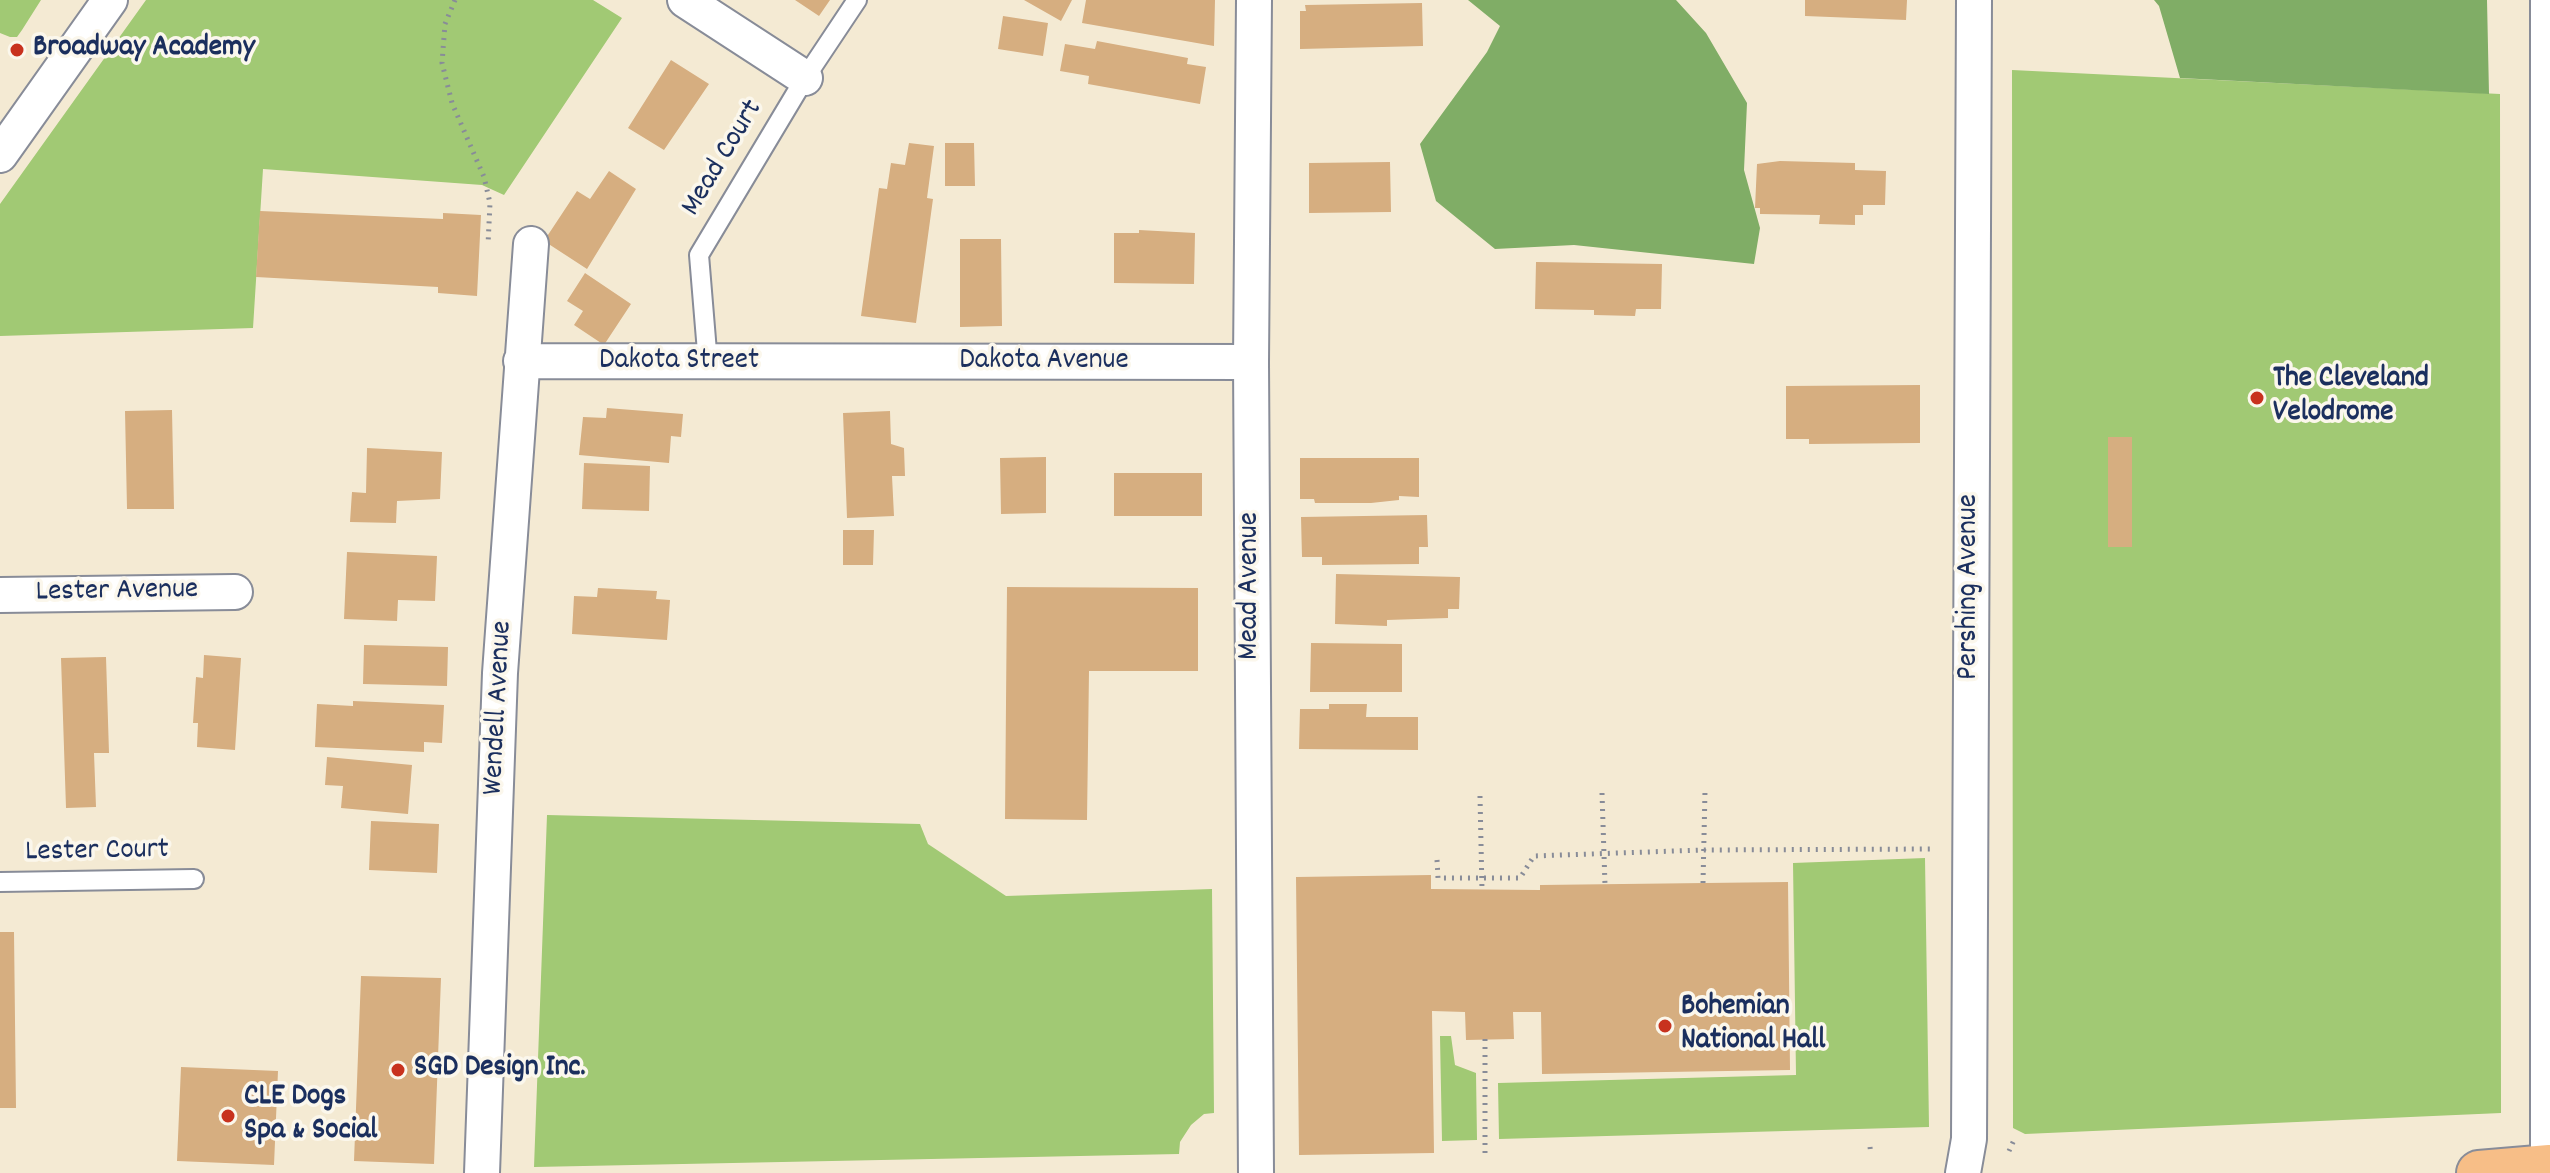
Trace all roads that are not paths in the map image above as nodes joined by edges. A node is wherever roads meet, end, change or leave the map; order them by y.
1 (110, 0) edge
2 (685, 0) edge
3 (857, 0) edge
4 (1254, 0) edge
5 (1974, 0) edge
6 (2548, 0) edge
7 (805, 78) junction
8 (0, 155) edge
9 (531, 244) dead end
10 (521, 361) junction
11 (838, 362) joint
12 (1251, 362) junction
13 (708, 364) junction
14 (235, 592) dead end
15 (0, 595) edge
16 (2550, 719) edge
17 (194, 879) dead end
18 (0, 882) edge
19 (2549, 1167) edge
20 (482, 1173) edge
21 (1256, 1173) edge
22 (1963, 1173) edge
23 (2479, 1173) edge

1 - 8 street
2 - 7 street
3 - 7 lane, Mead Court
4 - 12 street, Mead Avenue
5 - 22 street, Pershing Avenue
6 - 16 street
7 - 13 lane, Mead Court
9 - 10 street, Wendell Avenue
10 - 13 street, Dakota Street
10 - 20 street, Wendell Avenue
11 - 12 street, Dakota Avenue
11 - 13 street, Dakota Street
12 - 21 street, Mead Avenue
14 - 15 street, Lester Avenue
16 - 19 street
17 - 18 lane, Lester Court
19 - 23 main road

